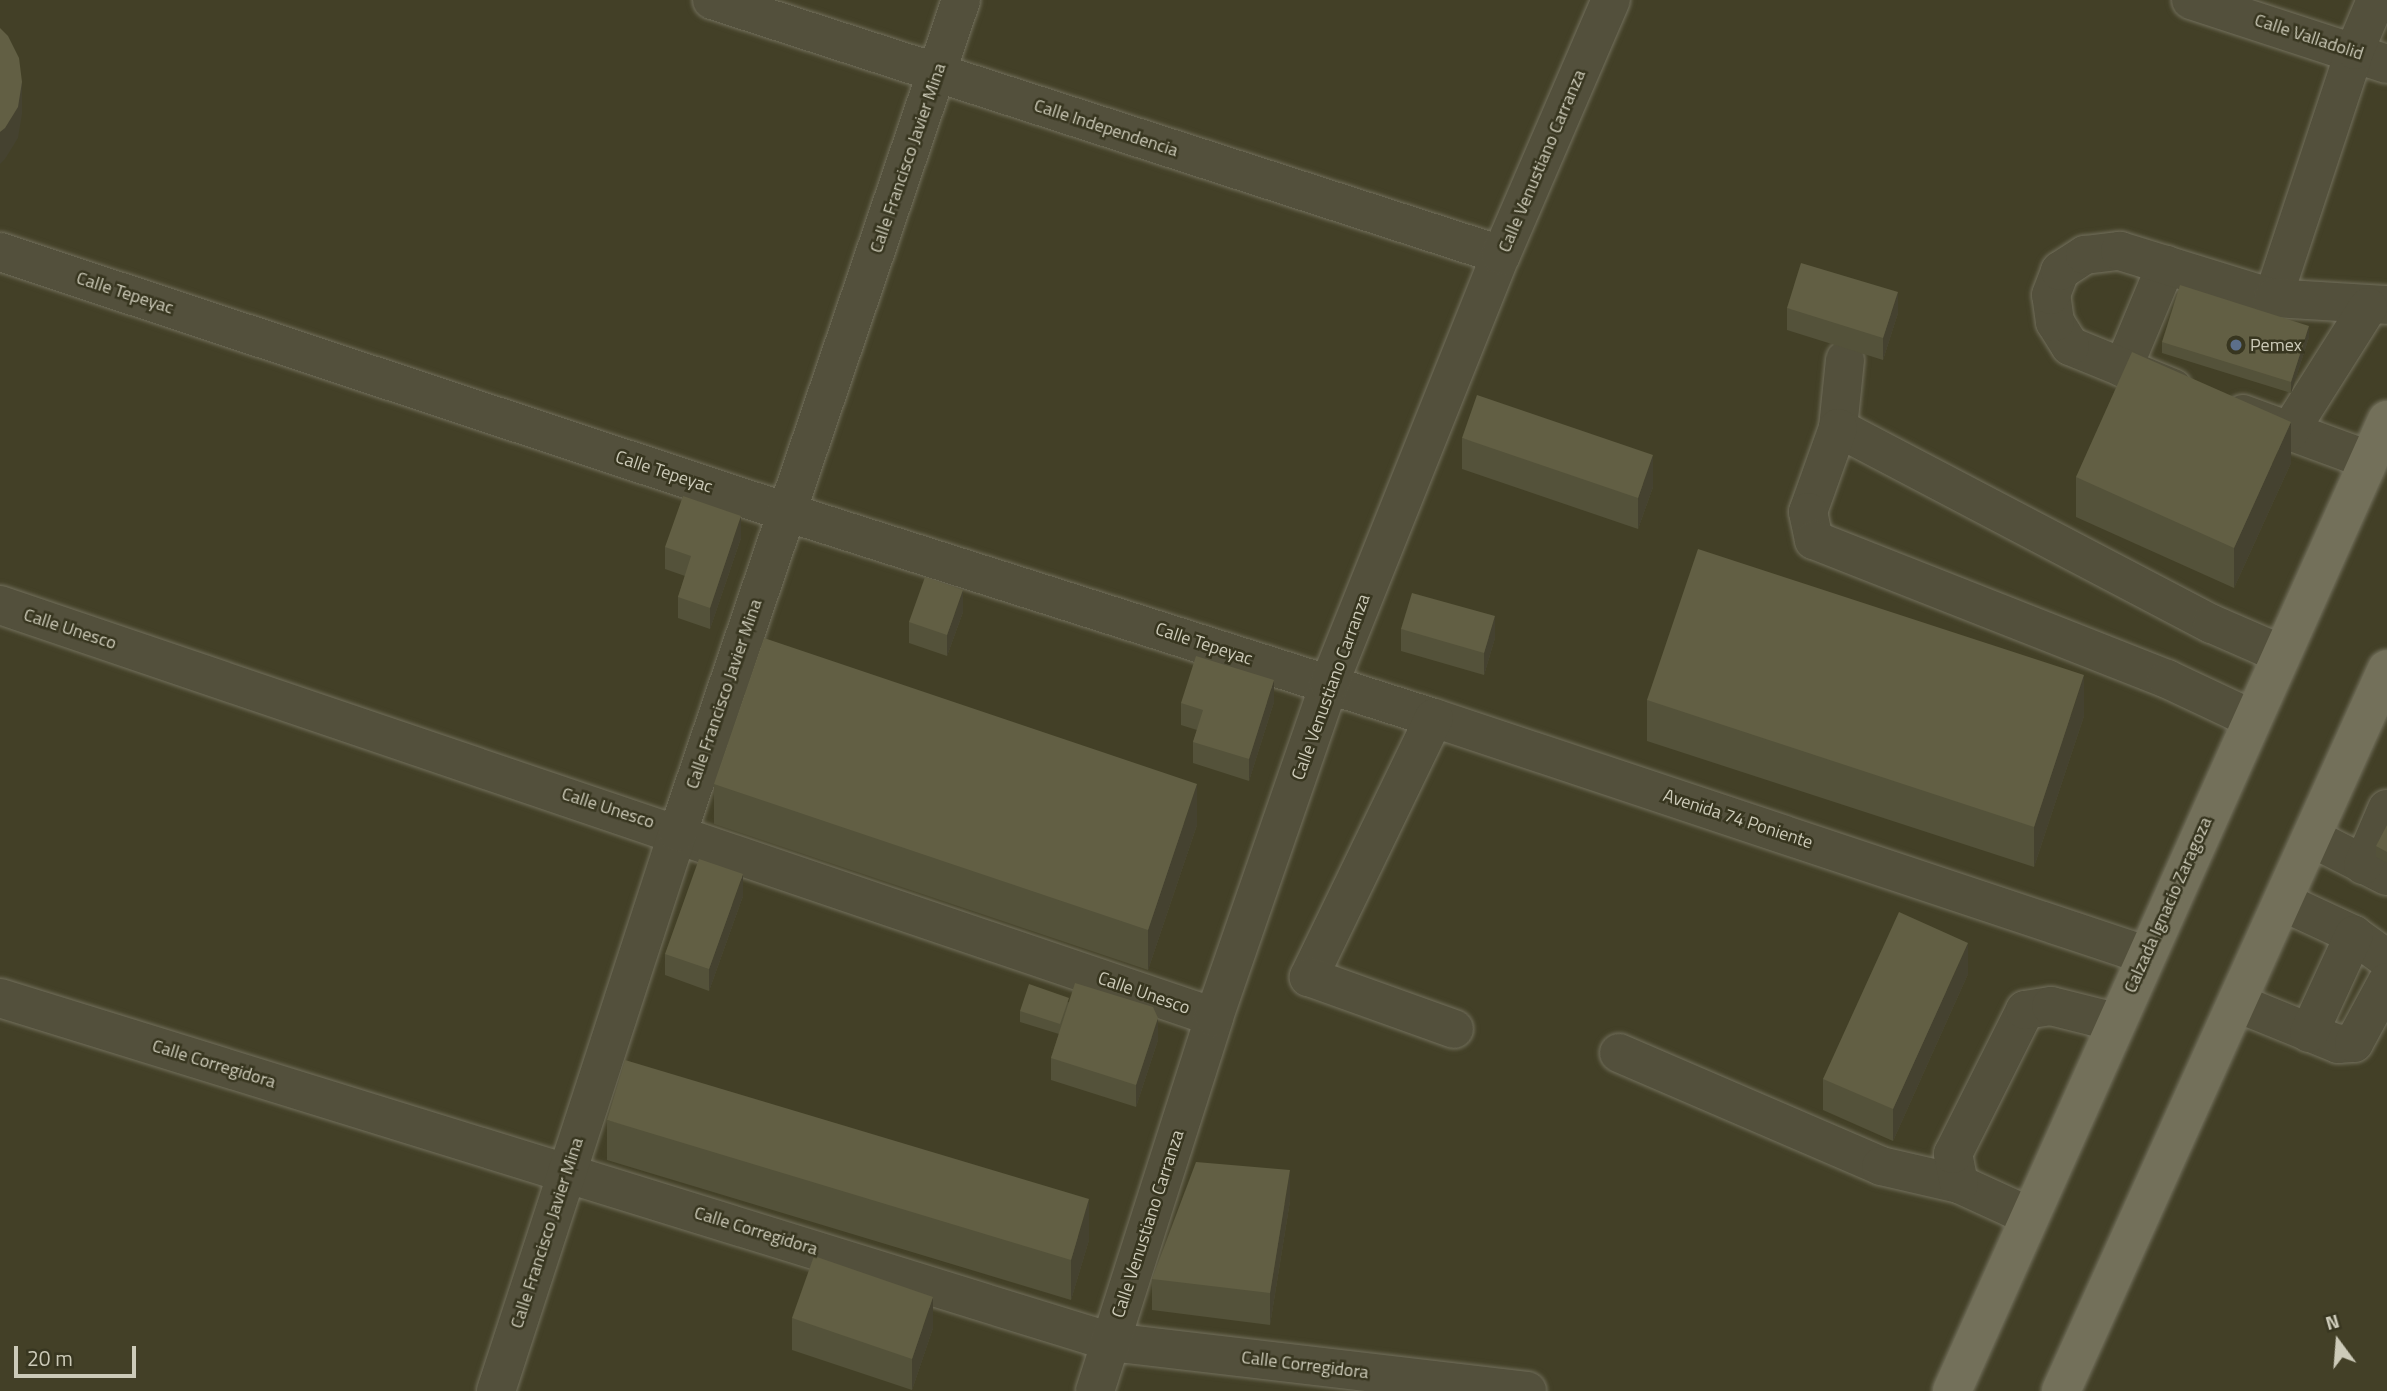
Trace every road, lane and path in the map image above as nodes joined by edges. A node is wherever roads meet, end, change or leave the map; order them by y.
1 (712, 0) edge
2 (961, 0) edge
3 (1611, 0) edge
4 (2190, 0) edge
5 (2376, 0) edge
6 (2371, 57) edge
7 (938, 73) junction
8 (0, 252) edge
9 (1501, 255) junction
10 (2165, 265) junction
11 (2273, 299) junction
12 (2378, 306) edge
13 (1845, 360) dead end
14 (2123, 368) junction
15 (2387, 420) edge
16 (1838, 428) junction
17 (2289, 432) junction
18 (2369, 460) junction
19 (786, 512) junction
20 (0, 605) edge
21 (2281, 654) junction
22 (2387, 668) edge
23 (1329, 684) junction
24 (1434, 718) junction
25 (2252, 719) junction
26 (2387, 809) edge
27 (678, 832) junction
28 (2312, 838) junction
29 (2375, 870) edge
30 (2283, 902) junction
31 (2354, 935) junction
32 (2146, 954) junction
33 (2387, 959) edge
34 (2387, 982) edge
35 (0, 998) edge
36 (2237, 1003) junction
37 (1214, 1017) junction
38 (2115, 1022) junction
39 (1454, 1029) dead end
40 (2309, 1033) junction
41 (1619, 1053) dead end
42 (567, 1173) junction
43 (1959, 1184) junction
44 (2029, 1216) junction
45 (1111, 1342) junction
46 (496, 1391) edge
47 (1095, 1391) edge
48 (1527, 1391) edge
49 (1952, 1391) edge
50 (2061, 1391) edge

1 - 7 street, Calle Independencia
2 - 7 street, Calle Francisco Javier Mina
3 - 9 street, Calle Venustiano Carranza
4 - 6 street, Calle Valladolid
5 - 6 street
6 - 11 street
7 - 9 street, Calle Independencia
7 - 19 street, Calle Francisco Javier Mina
8 - 19 street, Calle Tepeyac
9 - 23 street, Calle Venustiano Carranza
10 - 11 street
10 - 14 street
10 - 14 street
11 - 12 street
12 - 17 street
13 - 16 street
14 - 17 street
15 - 18 main road, Calzada Ignacio Zaragoza
16 - 21 street
16 - 25 street
17 - 18 street
18 - 21 main road, Calzada Ignacio Zaragoza
19 - 23 street, Calle Tepeyac
19 - 27 street, Calle Francisco Javier Mina
20 - 27 street, Calle Unesco
21 - 25 main road, Calzada Ignacio Zaragoza
22 - 28 main road
23 - 24 street, Avenida 74 Poniente
23 - 37 street, Calle Venustiano Carranza
24 - 32 street, Avenida 74 Poniente
24 - 39 street
25 - 32 main road, Calzada Ignacio Zaragoza
26 - 29 street
27 - 37 street, Calle Unesco
27 - 42 street, Calle Francisco Javier Mina
28 - 29 street
28 - 30 main road
30 - 31 street
30 - 36 main road
31 - 33 street
31 - 40 street
32 - 38 main road, Calzada Ignacio Zaragoza
34 - 40 street
35 - 42 street, Calle Corregidora
36 - 40 street
36 - 50 main road
37 - 45 street, Calle Venustiano Carranza
38 - 43 street
38 - 44 main road, Calzada Ignacio Zaragoza
41 - 43 street
42 - 45 street, Calle Corregidora
42 - 46 street, Calle Francisco Javier Mina
43 - 44 street
44 - 49 main road, Calzada Ignacio Zaragoza
45 - 47 street, Calle Venustiano Carranza
45 - 48 street, Calle Corregidora

